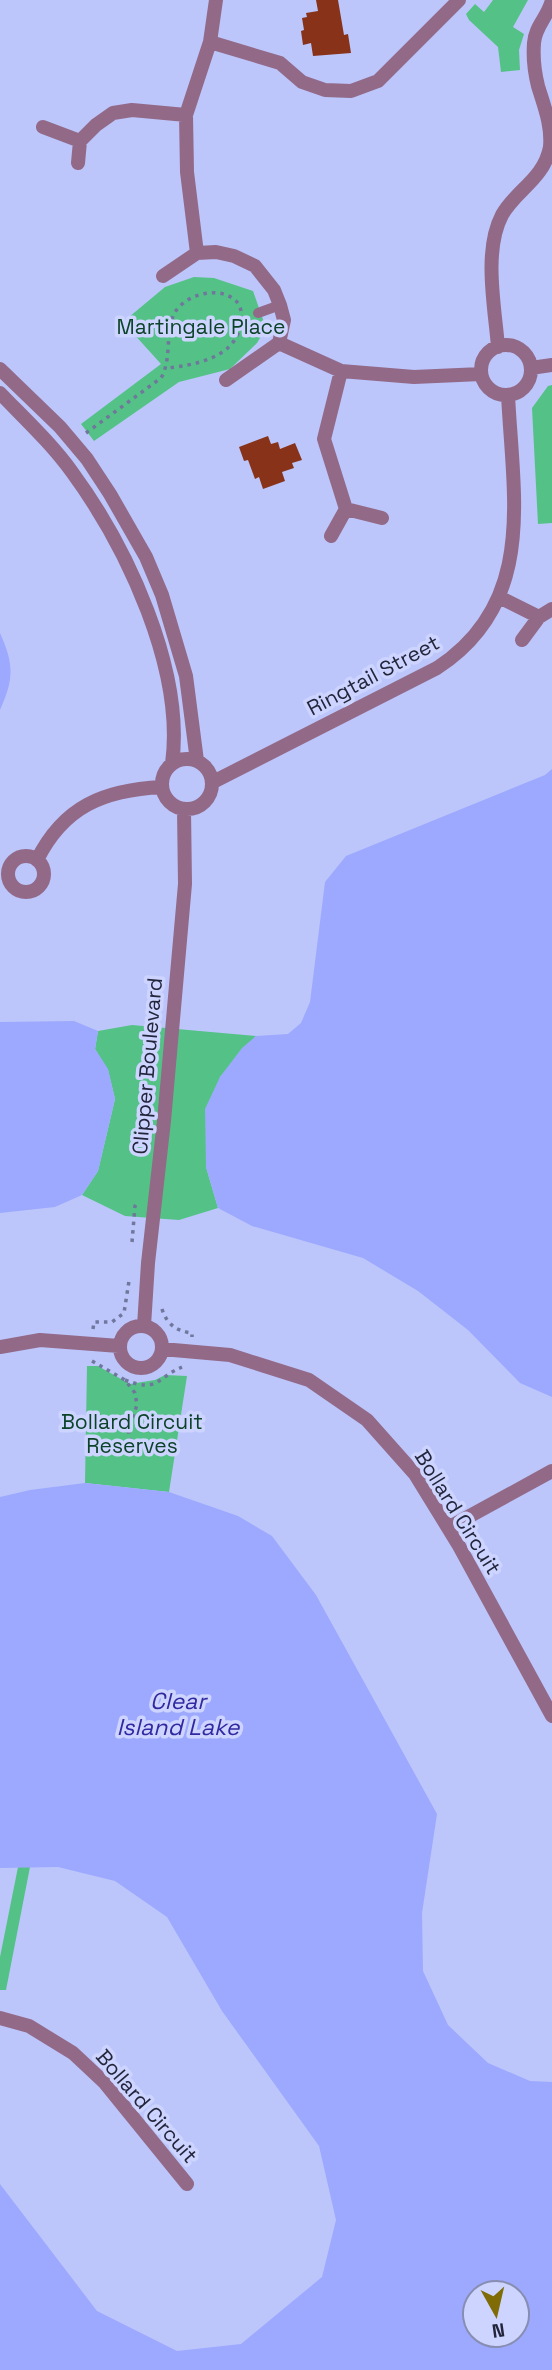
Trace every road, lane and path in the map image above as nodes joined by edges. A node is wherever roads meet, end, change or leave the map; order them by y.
1 (216, 0) edge
2 (459, 0) edge
3 (552, 0) edge
4 (210, 42) junction
5 (186, 115) junction
6 (43, 127) dead end
7 (80, 141) junction
8 (78, 163) dead end
9 (197, 253) junction
10 (163, 276) dead end
11 (280, 305) junction
12 (258, 313) dead end
13 (279, 343) junction
14 (498, 347) junction
15 (552, 365) edge
16 (167, 368) junction
17 (0, 369) edge
18 (531, 369) junction
19 (341, 371) junction
20 (481, 374) junction
21 (226, 380) dead end
22 (0, 393) edge
23 (508, 396) junction
24 (74, 443) junction
25 (346, 509) junction
26 (382, 518) dead end
27 (331, 536) dead end
28 (499, 597) junction
29 (546, 613) edge
30 (522, 640) dead end
31 (197, 761) junction
32 (172, 764) junction
33 (212, 782) junction
34 (162, 787) junction
35 (184, 809) junction
36 (37, 860) dead end
37 (144, 1326) junction
38 (119, 1346) junction
39 (0, 1348) edge
40 (162, 1349) junction
41 (552, 1471) edge
42 (448, 1528) junction
43 (552, 1716) edge
44 (0, 2018) edge
45 (187, 2184) dead end

1 - 4 street
2 - 4 street
3 - 14 street
4 - 5 street
5 - 7 street
5 - 9 street
6 - 7 street
7 - 8 street
9 - 10 street
9 - 11 street
11 - 12 lane
11 - 13 street
13 - 19 street
13 - 21 street
14 - 18 street
14 - 20 street
15 - 18 street
16 - 16 path
16 - 24 path
17 - 24 street
18 - 23 street
19 - 20 street
19 - 25 street
20 - 23 street
22 - 32 street
23 - 28 street, Ringtail Street
24 - 31 street
25 - 26 street
25 - 27 street
28 - 29 street
28 - 33 street, Ringtail Street
29 - 30 street
31 - 32 street
31 - 33 street
32 - 34 street
33 - 35 street
34 - 35 street
34 - 36 street
35 - 37 street, Clipper Boulevard
37 - 38 street
37 - 40 street
38 - 39 street
38 - 40 street
40 - 42 street, Bollard Circuit
41 - 42 street
42 - 43 street, Bollard Circuit
44 - 45 street, Bollard Circuit

